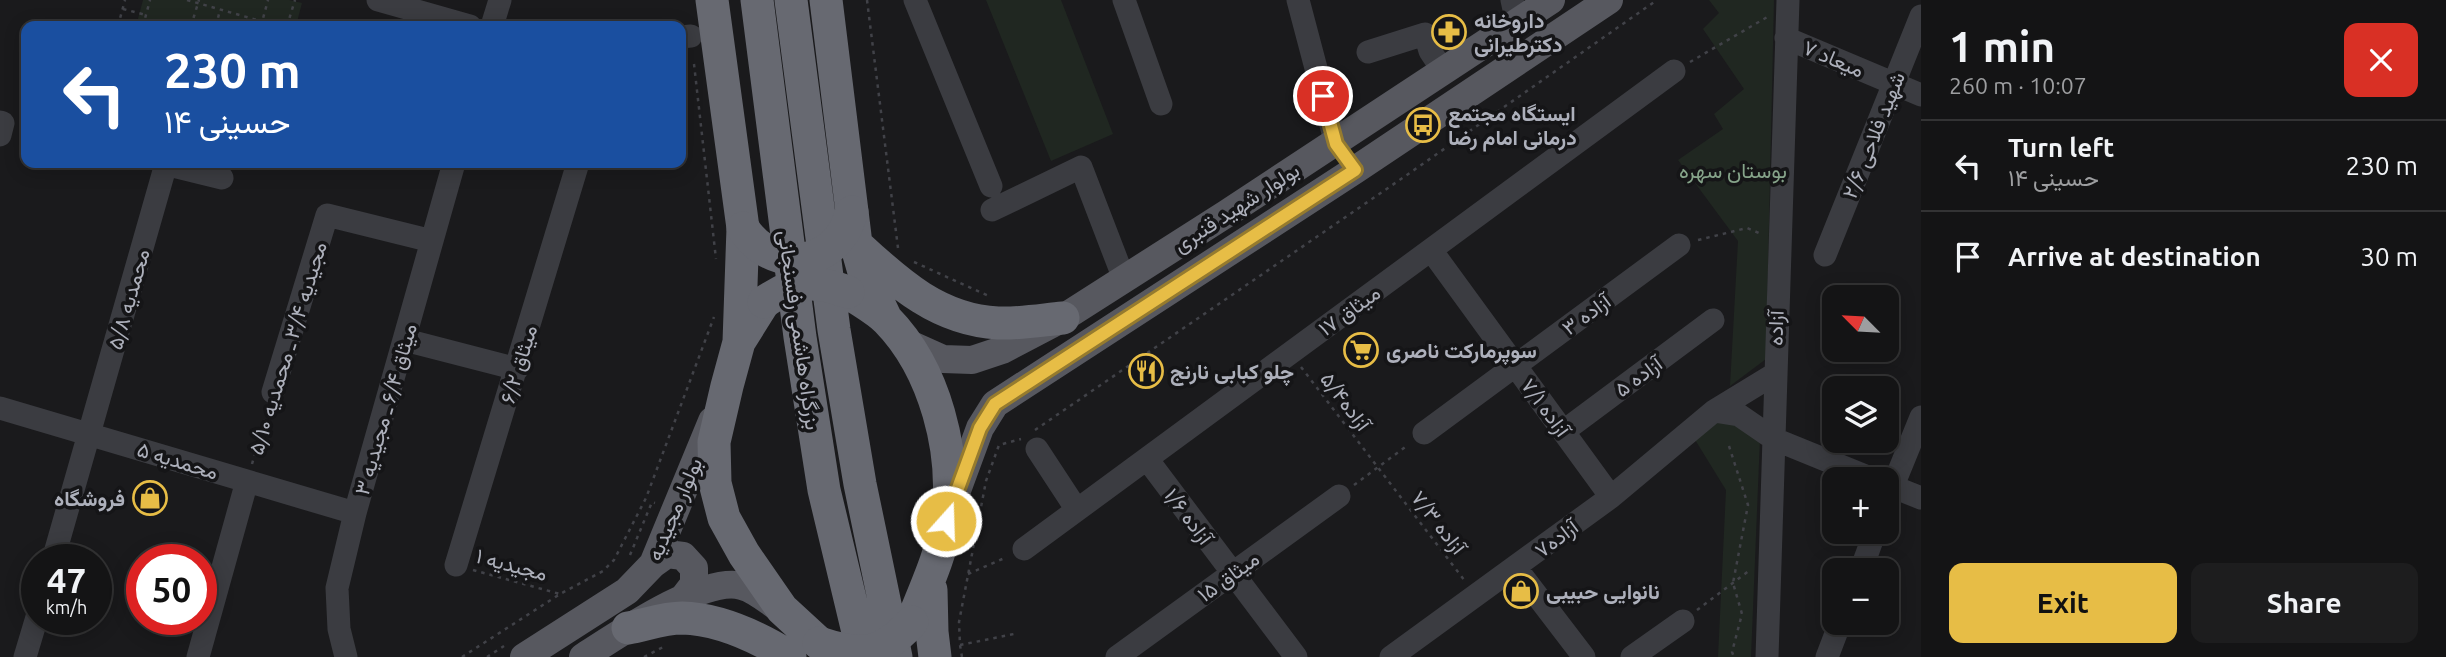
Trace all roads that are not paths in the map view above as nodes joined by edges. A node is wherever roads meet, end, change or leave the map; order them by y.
1 (378, 0) edge
2 (500, 0) edge
3 (712, 0) edge
4 (757, 0) edge
5 (791, 0) edge
6 (826, 0) edge
7 (915, 0) edge
8 (1124, 0) edge
9 (1298, 0) edge
10 (1551, 0) edge
11 (1609, 0) edge
12 (1788, 3) edge
13 (1514, 11) edge
14 (1921, 16) edge
15 (452, 21) edge
16 (494, 21) edge
17 (1786, 38) junction
18 (1368, 52) dead end
19 (1446, 70) junction
20 (1674, 71) road end
21 (1894, 83) junction
22 (1921, 94) edge
23 (1161, 104) dead end
24 (0, 122) edge
25 (0, 135) edge
26 (1336, 144) junction
27 (163, 168) edge
28 (183, 168) edge
29 (453, 168) edge
30 (577, 168) edge
31 (1355, 170) junction
32 (222, 178) dead end
33 (991, 186) dead end
34 (992, 209) dead end
35 (743, 228) junction
36 (854, 228) junction
37 (432, 241) junction
38 (1679, 245) road end
39 (1431, 250) junction
40 (1825, 255) dead end
41 (1124, 279) junction
42 (1063, 318) junction
43 (1713, 320) dead end
44 (895, 331) junction
45 (405, 340) junction
46 (739, 342) junction
47 (1516, 366) junction
48 (517, 369) junction
49 (1773, 374) junction
50 (727, 386) junction
51 (273, 392) road end
52 (0, 408) edge
53 (1714, 411) junction
54 (1921, 417) edge
55 (1564, 431) junction
56 (89, 433) junction
57 (1424, 433) road end
58 (1774, 439) junction
59 (1031, 440) road end
60 (1147, 458) junction
61 (1837, 467) edge
62 (1896, 467) edge
63 (247, 481) junction
64 (1899, 492) edge
65 (1339, 496) road end
66 (1611, 497) junction
67 (1921, 498) edge
68 (1077, 510) junction
69 (355, 513) junction
70 (946, 521) junction
71 (58, 544) edge
72 (1024, 548) road end
73 (653, 564) junction
74 (456, 565) road end
75 (1516, 568) junction
76 (931, 572) junction
77 (1232, 573) junction
78 (684, 597) junction
79 (1683, 621) road end
80 (628, 628) junction
81 (32, 635) edge
82 (1835, 635) edge
83 (801, 639) edge
84 (516, 650) edge
85 (947, 651) edge
86 (25, 657) edge
87 (198, 657) edge
88 (346, 657) edge
89 (583, 657) edge
90 (864, 657) edge
91 (897, 657) edge
92 (1117, 657) edge
93 (1296, 657) edge
94 (1391, 657) edge
95 (1584, 657) edge
96 (1632, 657) edge
97 (1767, 657) edge
98 (1827, 657) edge

1 - 15 street
2 - 16 street
3 - 35 highway
4 - 90 highway, بزرگراه هاشمی رفسنجانی
5 - 91 highway, بزرگراه هاشمی رفسنجانی
6 - 36 highway
7 - 33 street
8 - 23 street
9 - 26 street
10 - 13 main road, بولوار شهید قنبری
11 - 31 main road, بولوار شهید قنبری
12 - 17 street, آزاده
13 - 19 main road, بولوار شهید قنبری
14 - 21 street, شهید فلاحی ۲/۶
17 - 21 street, میعاد ۷
17 - 49 street, آزاده
18 - 19 street
19 - 26 main road, بولوار شهید قنبری
20 - 39 street, میثاق ۱۷
21 - 22 street, میعاد ۷
21 - 40 street, شهید فلاحی ۲/۶
24 - 25 street
26 - 31 main road
26 - 41 main road, بولوار شهید قنبری
27 - 56 street, محمدیه ۵/۸
28 - 32 street
29 - 37 street, میثاق ۶/۴ ـ مجیدیه ۳
30 - 48 street, میثاق ۶/۲
31 - 70 main road, بولوار شهید قنبری
34 - 41 street
35 - 36 highway, bridge
35 - 46 highway
36 - 42 highway
36 - 44 highway
37 - 45 street, میثاق ۶/۴ ـ مجیدیه ۳
37 - 51 street, مجیدیه ۳/۴ ـ محمدیه ۵/۱۰
38 - 47 street, آزاده ۳
39 - 47 street, آزاده ۷/۱
39 - 60 street, میثاق ۱۷
41 - 42 main road, بولوار شهید قنبری
42 - 44 main road, بولوار شهید قنبری
43 - 55 street, آزاده ۵
44 - 46 highway, bridge
44 - 70 highway
45 - 48 street
45 - 69 street, میثاق ۶/۴ ـ مجیدیه ۳
46 - 50 highway
47 - 55 street, آزاده ۷/۱
47 - 57 street, آزاده ۳
48 - 74 street, میثاق ۶/۲
49 - 53 street, آزاده۷
49 - 58 street, آزاده
50 - 73 main road, بولوار مجیدیه
50 - 83 highway
52 - 56 street, محمدیه ۵
53 - 58 street
53 - 66 street, آزاده۷
54 - 62 street
55 - 66 street, آزاده ۷/۱
56 - 63 street, محمدیه ۵
56 - 71 street, محمدیه ۵/۸
58 - 61 street
58 - 97 street, آزاده
59 - 68 street
60 - 68 street, میثاق ۱۷
60 - 77 street, آزاده ۱/۶
63 - 69 street, محمدیه ۵
63 - 87 street
64 - 67 street
65 - 77 street, میثاق ۱۵
66 - 75 street, آزاده۷
68 - 72 street, میثاق ۱۷
69 - 88 street, میثاق ۶/۴ ـ مجیدیه ۳
70 - 76 highway
73 - 78 main road
73 - 84 main road, بولوار مجیدیه
75 - 94 street, آزاده۷
75 - 95 street
76 - 83 highway, bridge
76 - 85 highway
77 - 92 street, میثاق ۱۵
77 - 93 street, آزاده ۱/۶
78 - 80 main road
78 - 83 main road
79 - 96 street
80 - 83 highway
80 - 89 main road
81 - 86 street
82 - 98 street

